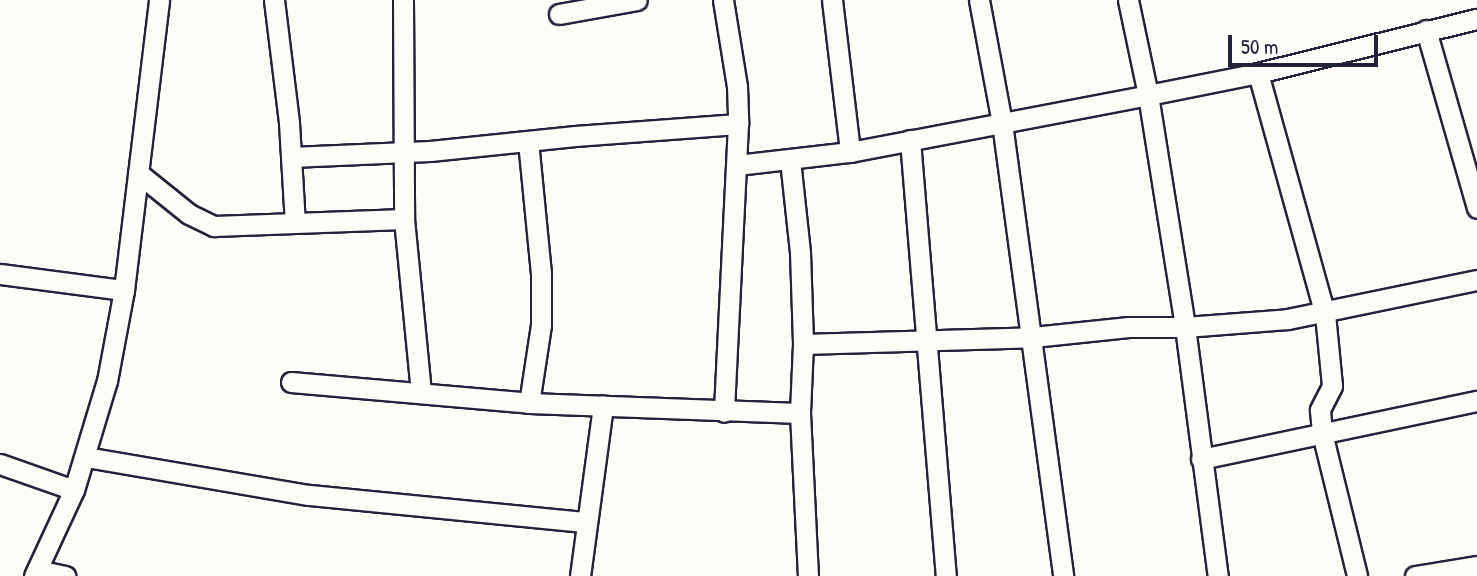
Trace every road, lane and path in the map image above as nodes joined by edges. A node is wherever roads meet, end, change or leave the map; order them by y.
1 (159, 0) edge
2 (274, 0) edge
3 (402, 0) edge
4 (637, 0) edge
5 (723, 0) edge
6 (832, 0) edge
7 (979, 0) edge
8 (1129, 0) edge
9 (558, 13) dead end
10 (1477, 19) edge
11 (1426, 30) junction
12 (1258, 73) junction
13 (1148, 95) junction
14 (1002, 123) junction
15 (738, 124) junction
16 (910, 140) junction
17 (528, 141) junction
18 (850, 152) junction
19 (401, 153) junction
20 (291, 157) junction
21 (790, 160) junction
22 (737, 165) junction
23 (138, 173) junction
24 (1477, 208) edge
25 (404, 219) junction
26 (295, 223) junction
27 (0, 274) edge
28 (1477, 280) edge
29 (124, 290) junction
30 (1325, 314) junction
31 (1185, 327) junction
32 (1033, 337) junction
33 (926, 341) junction
34 (803, 344) junction
35 (291, 383) dead end
36 (421, 393) junction
37 (1477, 401) edge
38 (529, 403) junction
39 (603, 406) junction
40 (724, 412) junction
41 (800, 414) junction
42 (1322, 433) junction
43 (86, 457) junction
44 (1201, 459) junction
45 (0, 464) edge
46 (74, 490) junction
47 (585, 522) junction
48 (1477, 566) edge
49 (36, 573) edge
50 (65, 576) edge
51 (580, 576) edge
52 (808, 576) edge
53 (946, 576) edge
54 (1063, 576) edge
55 (1218, 576) edge
56 (1357, 576) edge
57 (1415, 576) edge

1 - 23 street
2 - 20 street
3 - 19 street
4 - 9 street
5 - 15 street
6 - 18 street
7 - 14 street
8 - 13 street
10 - 11 street
11 - 12 street
11 - 24 street
12 - 13 street
12 - 30 street
13 - 14 street
13 - 31 street
14 - 16 street
14 - 32 street
15 - 17 street
15 - 22 street
16 - 18 street
16 - 33 street
17 - 19 street
17 - 38 street
18 - 21 street
19 - 20 street
19 - 25 street
20 - 26 street
21 - 22 street
21 - 34 street
22 - 40 street
23 - 26 street
23 - 29 street
25 - 26 street
25 - 36 street
27 - 29 street
28 - 30 street
29 - 43 street
30 - 31 street
30 - 42 street
31 - 32 street
31 - 44 street
32 - 33 street
32 - 54 street
33 - 34 street
33 - 53 street
34 - 41 street
35 - 36 street
36 - 38 street
37 - 42 street
38 - 39 street
39 - 40 street
39 - 47 street
40 - 41 street
41 - 52 street
42 - 44 street
42 - 56 street
43 - 46 street
43 - 47 street
44 - 55 street
45 - 46 street
46 - 49 street
47 - 51 street
48 - 57 street
49 - 50 street

